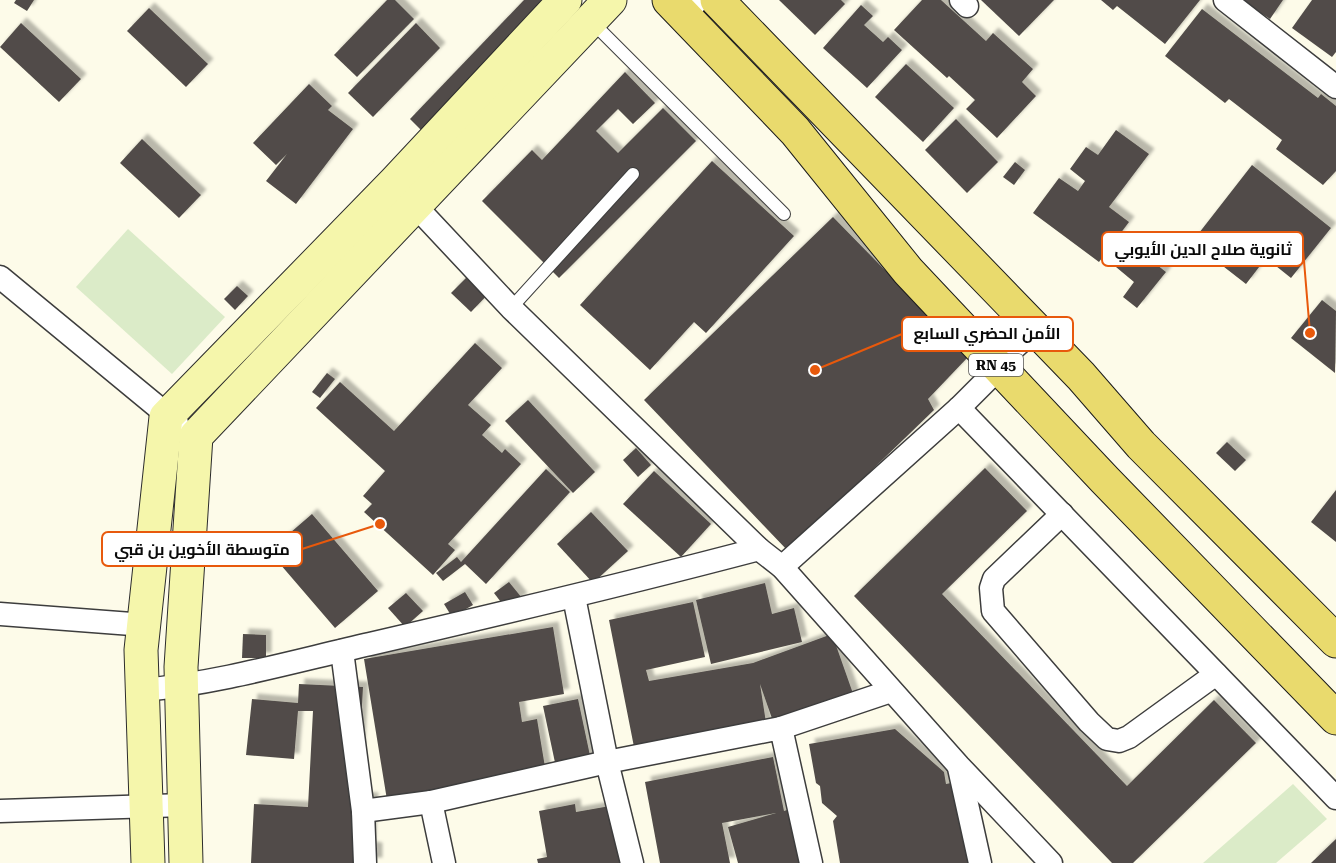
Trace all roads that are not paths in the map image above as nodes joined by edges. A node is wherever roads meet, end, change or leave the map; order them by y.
1 (565, 0) edge
2 (717, 0) edge
3 (1225, 0) edge
4 (684, 5) edge
5 (601, 10) edge
6 (1336, 87) edge
7 (633, 174) dead end
8 (395, 182) junction
9 (415, 208) junction
10 (784, 214) dead end
11 (0, 277) edge
12 (511, 308) junction
13 (1035, 329) junction
14 (995, 365) junction
15 (959, 408) junction
16 (166, 417) junction
17 (196, 436) junction
18 (1140, 445) junction
19 (1105, 480) junction
20 (1062, 514) junction
21 (759, 549) junction
22 (782, 567) junction
23 (574, 597) junction
24 (0, 614) edge
25 (145, 625) junction
26 (1336, 641) edge
27 (342, 651) junction
28 (1216, 674) junction
29 (183, 686) junction
30 (142, 690) junction
31 (891, 691) junction
32 (1336, 718) edge
33 (781, 728) junction
34 (607, 762) junction
35 (958, 766) junction
36 (1336, 798) edge
37 (431, 801) junction
38 (184, 805) junction
39 (146, 808) junction
40 (0, 811) edge
41 (363, 812) junction
42 (148, 863) edge
43 (186, 863) edge
44 (365, 863) edge
45 (444, 863) edge
46 (632, 863) edge
47 (811, 863) edge
48 (980, 863) edge
49 (1051, 863) edge

1 - 8 main road
2 - 13 main road
3 - 6 street
4 - 14 main road, RN 45
5 - 9 main road
5 - 10 lane
7 - 12 lane
8 - 9 street
8 - 16 main road
9 - 12 street
9 - 17 main road
11 - 16 street
12 - 21 street
13 - 14 street
13 - 18 main road
14 - 15 street
14 - 19 main road, RN 45
15 - 20 street
15 - 22 street
16 - 17 street
16 - 25 main road
17 - 29 main road
18 - 19 main road
18 - 26 main road
19 - 32 main road, RN 45
20 - 28 street
20 - 28 street
21 - 22 street
21 - 23 street
22 - 31 street
23 - 27 street
23 - 34 street
24 - 25 street
25 - 30 main road
27 - 29 street
27 - 41 street
28 - 36 street
29 - 30 street
29 - 38 main road
30 - 39 main road
31 - 33 street
31 - 35 street
33 - 34 street
33 - 47 street
34 - 37 street
34 - 46 street
35 - 48 street
35 - 49 street
37 - 41 street
37 - 45 street
38 - 39 street
38 - 43 main road
39 - 40 street
39 - 42 main road
41 - 44 street

